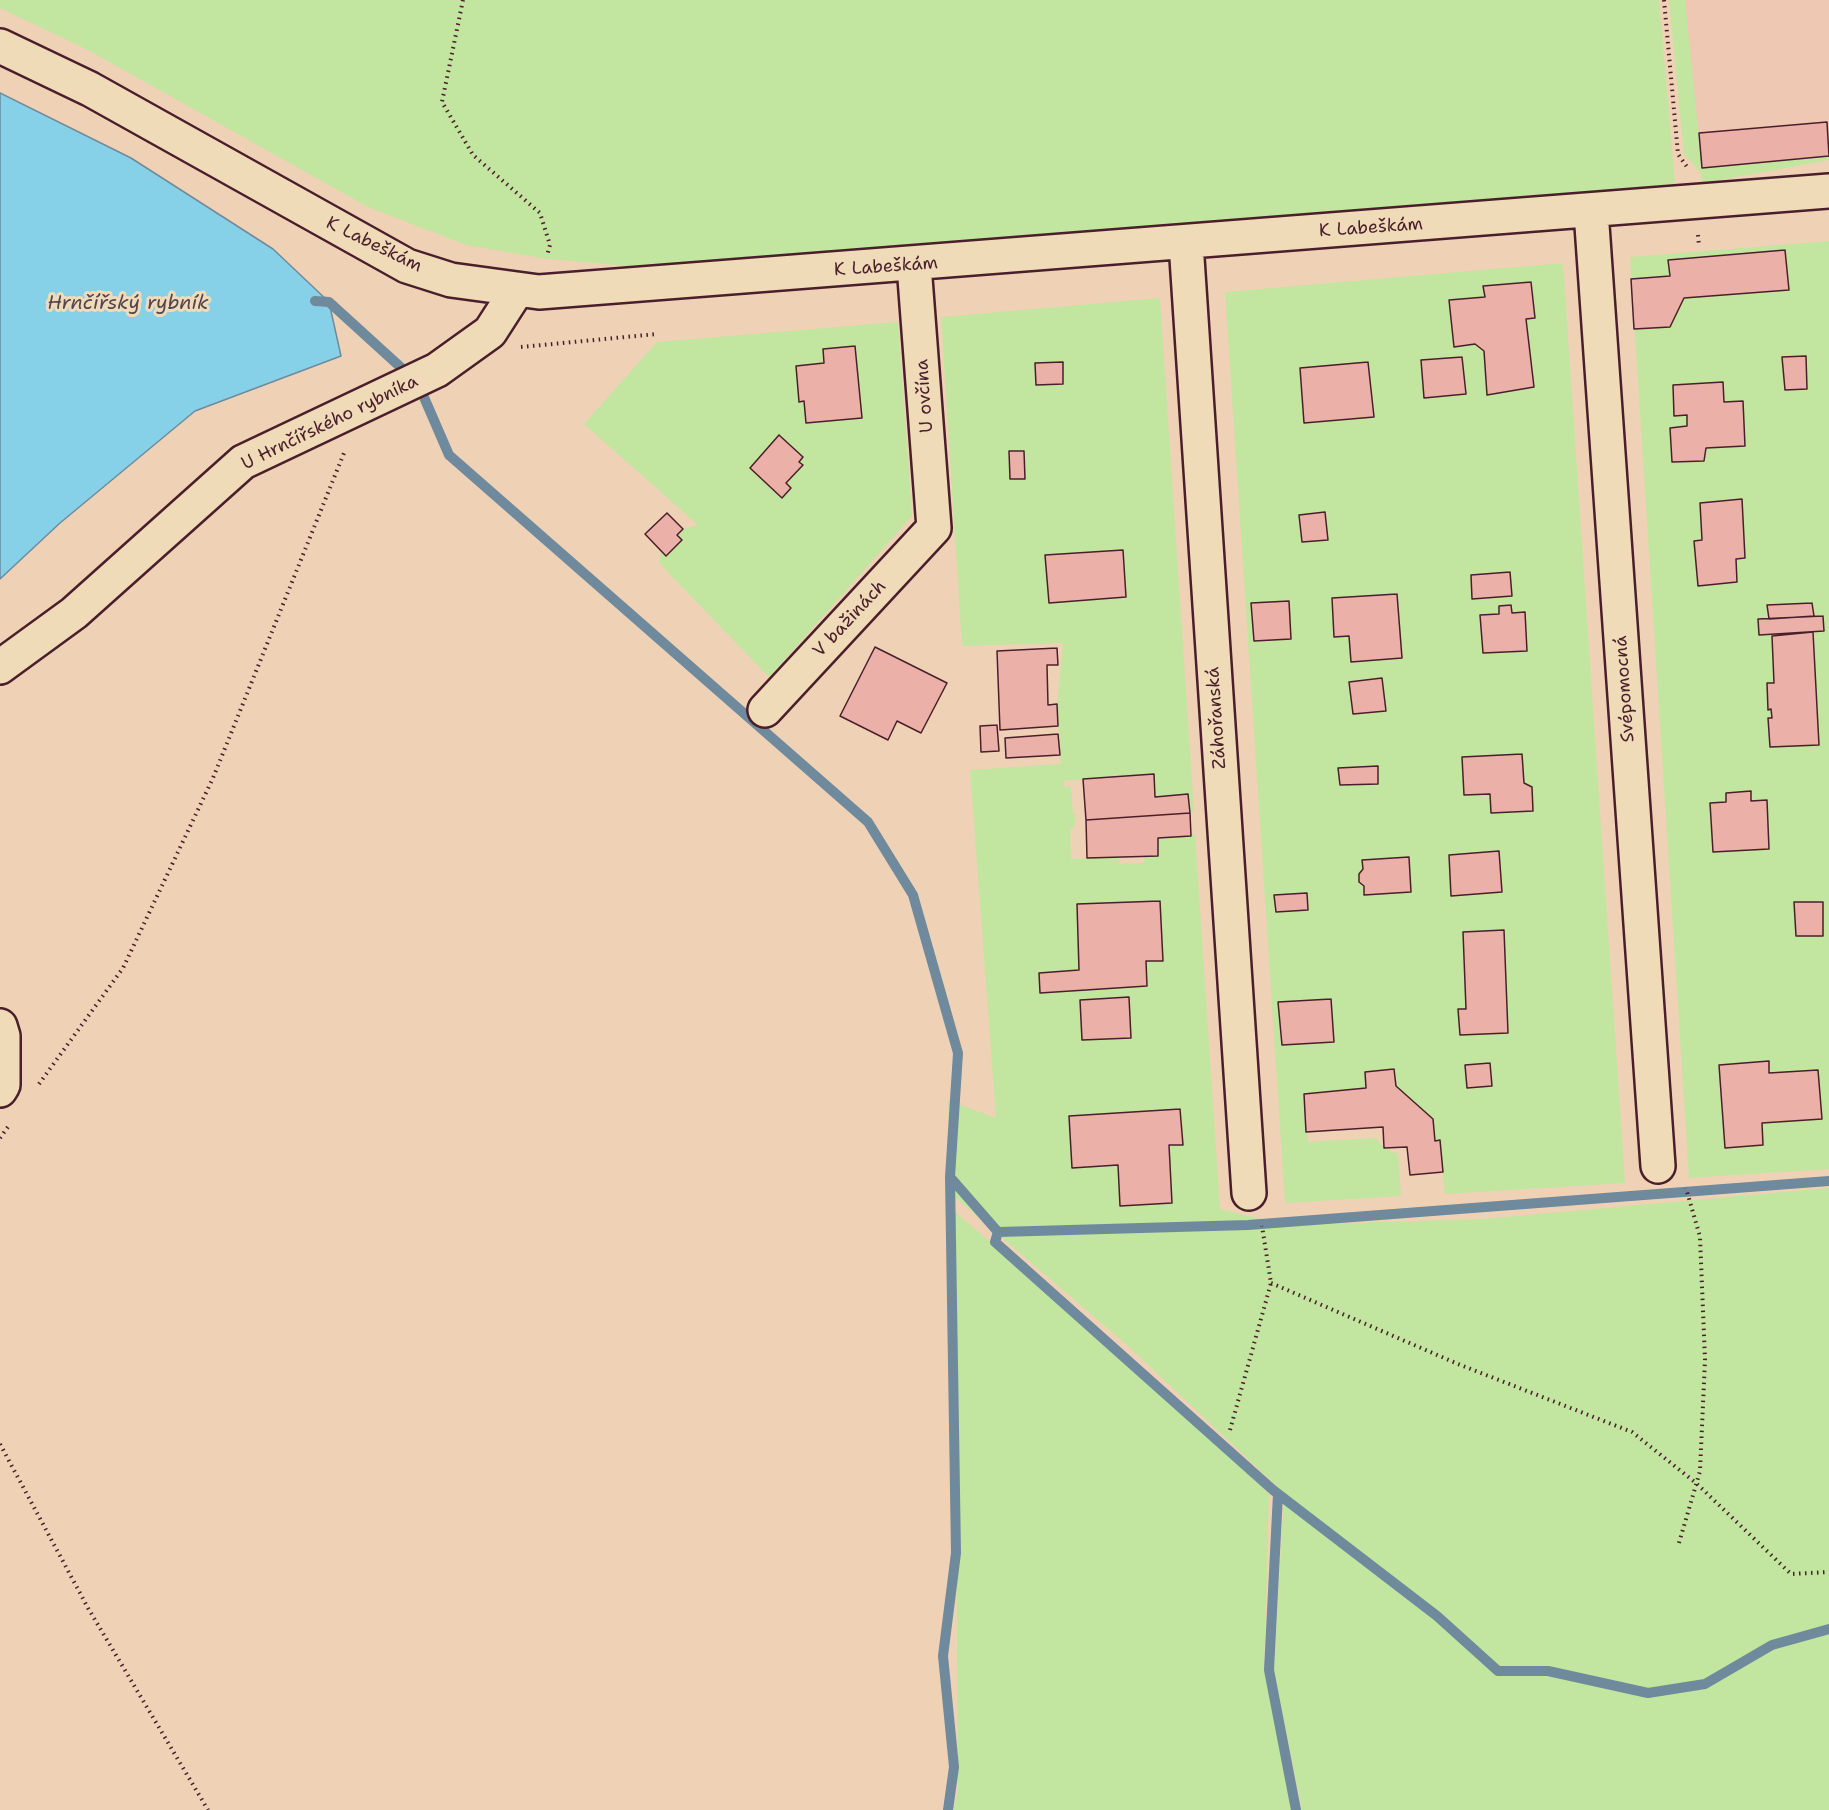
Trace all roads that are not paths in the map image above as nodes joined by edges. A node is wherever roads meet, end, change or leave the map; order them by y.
1 (0, 46) edge
2 (1829, 190) edge
3 (1591, 211) junction
4 (1186, 243) junction
5 (914, 265) junction
6 (528, 291) junction
7 (934, 528) joint
8 (0, 667) edge
9 (765, 710) dead end
10 (0, 1026) edge
11 (0, 1090) edge
12 (1658, 1166) dead end
13 (1249, 1193) dead end

1 - 6 street, K Labeškám
2 - 3 street, K Labeškám
3 - 4 street, K Labeškám
3 - 12 street, Svépomocná
4 - 5 street, K Labeškám
4 - 13 street, Záhořanská
5 - 6 street, K Labeškám
5 - 7 street, U ovčína
6 - 8 street, U Hrnčířského rybníka
7 - 9 street, V bažinách
10 - 11 street

